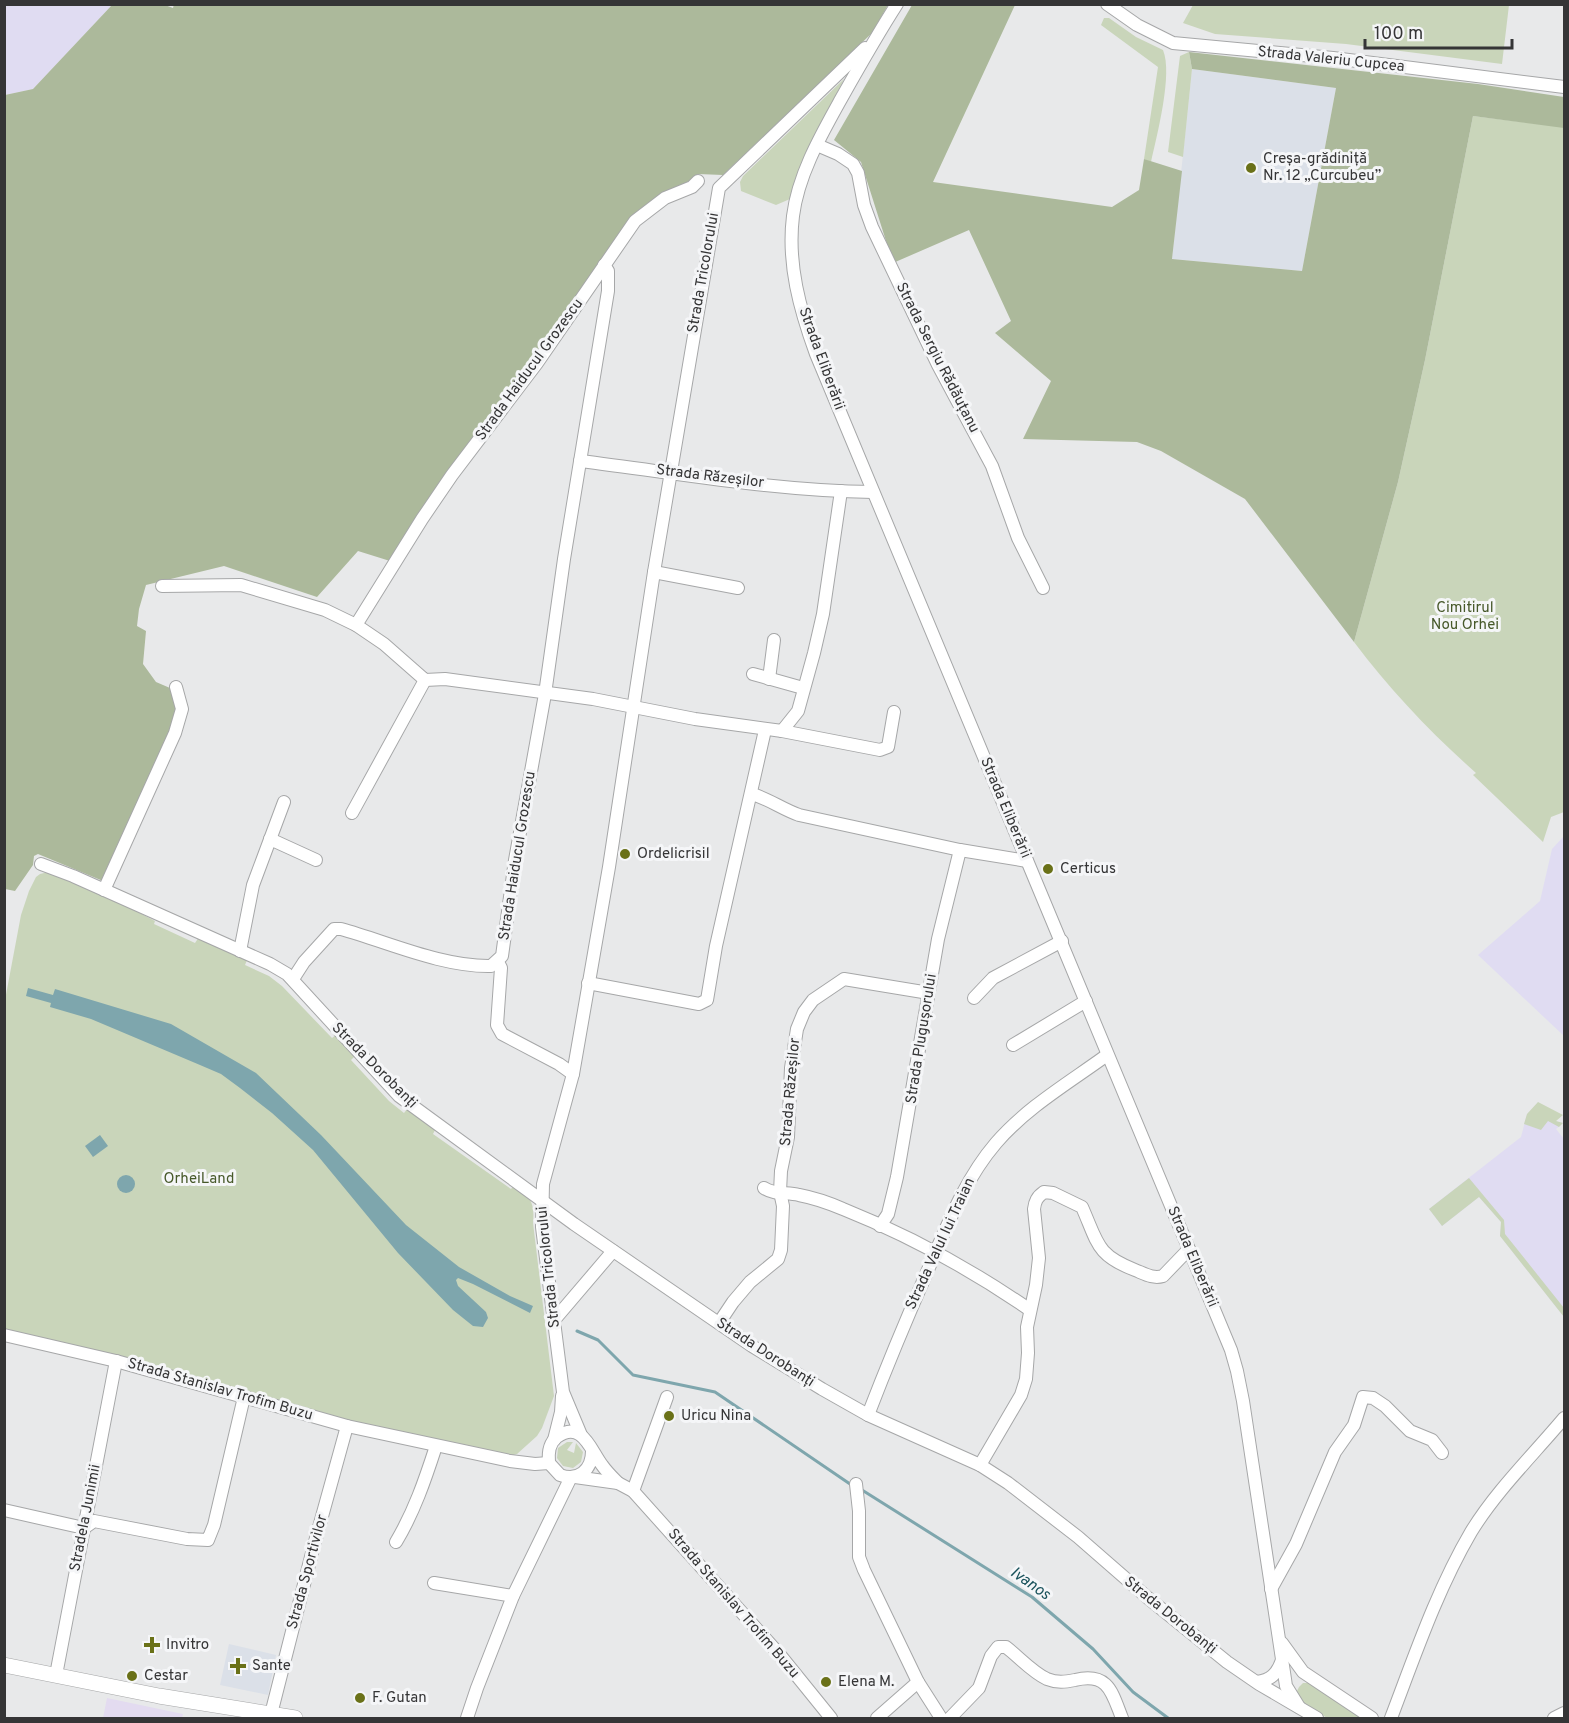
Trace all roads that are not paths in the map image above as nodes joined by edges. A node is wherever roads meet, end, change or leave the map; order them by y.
1 (897, 4) edge
2 (1107, 4) edge
3 (875, 39) junction
4 (1564, 87) edge
5 (817, 145) junction
6 (698, 181) dead end
7 (604, 265) junction
8 (580, 461) junction
9 (672, 472) junction
10 (841, 491) junction
11 (873, 492) junction
12 (654, 572) junction
13 (162, 586) dead end
14 (738, 588) dead end
15 (1043, 588) dead end
16 (356, 625) junction
17 (774, 640) dead end
18 (753, 674) dead end
19 (769, 679) junction
20 (425, 680) junction
21 (176, 687) dead end
22 (803, 688) junction
23 (545, 694) junction
24 (633, 706) junction
25 (894, 712) dead end
26 (765, 730) junction
27 (782, 731) junction
28 (752, 794) junction
29 (284, 802) dead end
30 (352, 813) dead end
31 (270, 839) junction
32 (960, 850) junction
33 (316, 860) dead end
34 (1027, 861) junction
35 (41, 864) dead end
36 (104, 890) junction
37 (1062, 941) junction
38 (240, 951) junction
39 (498, 962) junction
40 (293, 979) junction
41 (588, 983) junction
42 (929, 993) junction
43 (974, 998) dead end
44 (1086, 1001) junction
45 (1013, 1045) dead end
46 (1107, 1055) junction
47 (573, 1074) junction
48 (764, 1188) dead end
49 (780, 1192) junction
50 (541, 1200) junction
51 (880, 1226) junction
52 (1189, 1248) junction
53 (613, 1251) junction
54 (935, 1253) junction
55 (1030, 1310) junction
56 (555, 1319) junction
57 (719, 1323) junction
58 (4, 1335) edge
59 (116, 1361) junction
60 (563, 1392) junction
61 (244, 1397) junction
62 (667, 1397) dead end
63 (868, 1414) junction
64 (1564, 1418) edge
65 (347, 1426) junction
66 (581, 1435) junction
67 (554, 1440) junction
68 (436, 1446) junction
69 (592, 1451) junction
70 (1442, 1453) dead end
71 (549, 1462) junction
72 (980, 1465) junction
73 (573, 1477) junction
74 (618, 1483) junction
75 (856, 1484) dead end
76 (633, 1491) junction
77 (4, 1510) edge
78 (84, 1528) junction
79 (396, 1542) dead end
80 (434, 1584) dead end
81 (1270, 1589) junction
82 (513, 1596) junction
83 (1279, 1640) junction
84 (1282, 1660) junction
85 (4, 1665) edge
86 (56, 1675) junction
87 (1308, 1675) junction
88 (918, 1682) junction
89 (1257, 1682) junction
90 (1290, 1694) junction
91 (1299, 1707) junction
92 (1564, 1713) edge
93 (271, 1717) edge
94 (295, 1719) edge
95 (467, 1719) edge
96 (831, 1719) edge
97 (877, 1719) edge
98 (941, 1719) edge
99 (950, 1719) edge
100 (1122, 1719) edge
101 (1317, 1719) edge
102 (1372, 1719) edge
103 (1391, 1719) edge
104 (1554, 1719) edge

1 - 3 street
2 - 4 street, Strada Valeriu Cupcea
3 - 5 street, Strada Eliberării
3 - 9 street, Strada Tricolorului
5 - 11 street, Strada Eliberării
5 - 15 street, Strada Sergiu Rădăuțanu
6 - 7 street, Strada Haiducul Grozescu
7 - 8 street, Strada Haiducul Grozescu
7 - 16 street, Strada Haiducul Grozescu
8 - 9 street, Strada Răzeșilor
8 - 23 street, Strada Haiducul Grozescu
9 - 10 street, Strada Răzeșilor
9 - 12 street, Strada Tricolorului
10 - 11 street, Strada Răzeșilor
10 - 22 street
11 - 34 street, Strada Eliberării
12 - 14 street
12 - 24 street, Strada Tricolorului
13 - 16 street
16 - 20 street
17 - 19 street
18 - 19 street
19 - 22 street
20 - 23 street
20 - 30 street
21 - 36 street
22 - 27 street
23 - 24 street
23 - 39 street, Strada Haiducul Grozescu
24 - 26 street
24 - 41 street, Strada Tricolorului
25 - 27 street
26 - 27 street
26 - 28 street
28 - 32 street
28 - 41 street
29 - 31 street
31 - 33 street
31 - 38 street
32 - 34 street
32 - 42 street, Strada Plugușorului
34 - 37 street, Strada Eliberării
35 - 36 street, Strada Dorobanți
36 - 38 street, Strada Dorobanți
37 - 43 street
37 - 44 street, Strada Eliberării
38 - 40 street, Strada Dorobanți
39 - 40 street
39 - 47 street
40 - 50 street, Strada Dorobanți
41 - 47 street, Strada Tricolorului
42 - 49 street, Strada Răzeșilor
42 - 51 street, Strada Plugușorului
44 - 45 street
44 - 46 street, Strada Eliberării
46 - 52 street, Strada Eliberării
46 - 54 street, Strada Valul lui Traian
47 - 50 street, Strada Tricolorului
48 - 49 street
49 - 51 street
49 - 57 street, Strada Răzeșilor
50 - 53 street, Strada Dorobanți
50 - 56 street, Strada Tricolorului
51 - 54 street
52 - 55 street
52 - 81 street, Strada Eliberării
53 - 56 street
53 - 57 street, Strada Dorobanți
54 - 55 street
54 - 63 street, Strada Valul lui Traian
55 - 72 street
56 - 60 street, Strada Tricolorului
57 - 63 street, Strada Dorobanți
58 - 59 street, Strada Stanislav Trofim Buzu
59 - 61 street, Strada Stanislav Trofim Buzu
59 - 78 street, Stradela Junimii
60 - 66 street, Strada Tricolorului
60 - 67 street, Strada Tricolorului
61 - 65 street, Strada Stanislav Trofim Buzu
61 - 78 street
62 - 76 street
63 - 72 street, Strada Dorobanți
64 - 103 street
65 - 68 street, Strada Stanislav Trofim Buzu
65 - 93 street, Strada Sportivilor
66 - 67 street
66 - 69 street
67 - 71 street
68 - 71 street, Strada Stanislav Trofim Buzu
68 - 79 street
69 - 73 street
69 - 74 street
70 - 81 street
71 - 73 street
72 - 89 street, Strada Dorobanți
73 - 74 street, Strada Stanislav Trofim Buzu
73 - 82 street
74 - 76 street, Strada Stanislav Trofim Buzu
75 - 88 street
76 - 96 street, Strada Stanislav Trofim Buzu
77 - 78 street
78 - 86 street, Stradela Junimii
80 - 82 street
81 - 83 street, Strada Eliberării
82 - 95 street
83 - 84 street, Strada Eliberării
83 - 87 street, Strada Eliberării
84 - 89 street
84 - 90 street, Strada Eliberării
85 - 86 main road
86 - 93 main road
87 - 90 street
87 - 102 street, Strada Eliberării
88 - 97 street
88 - 98 street
89 - 91 street, Strada Dorobanți
90 - 91 street, Strada Eliberării
91 - 101 street, Strada Dorobanți
92 - 104 street
93 - 94 main road
99 - 100 street

